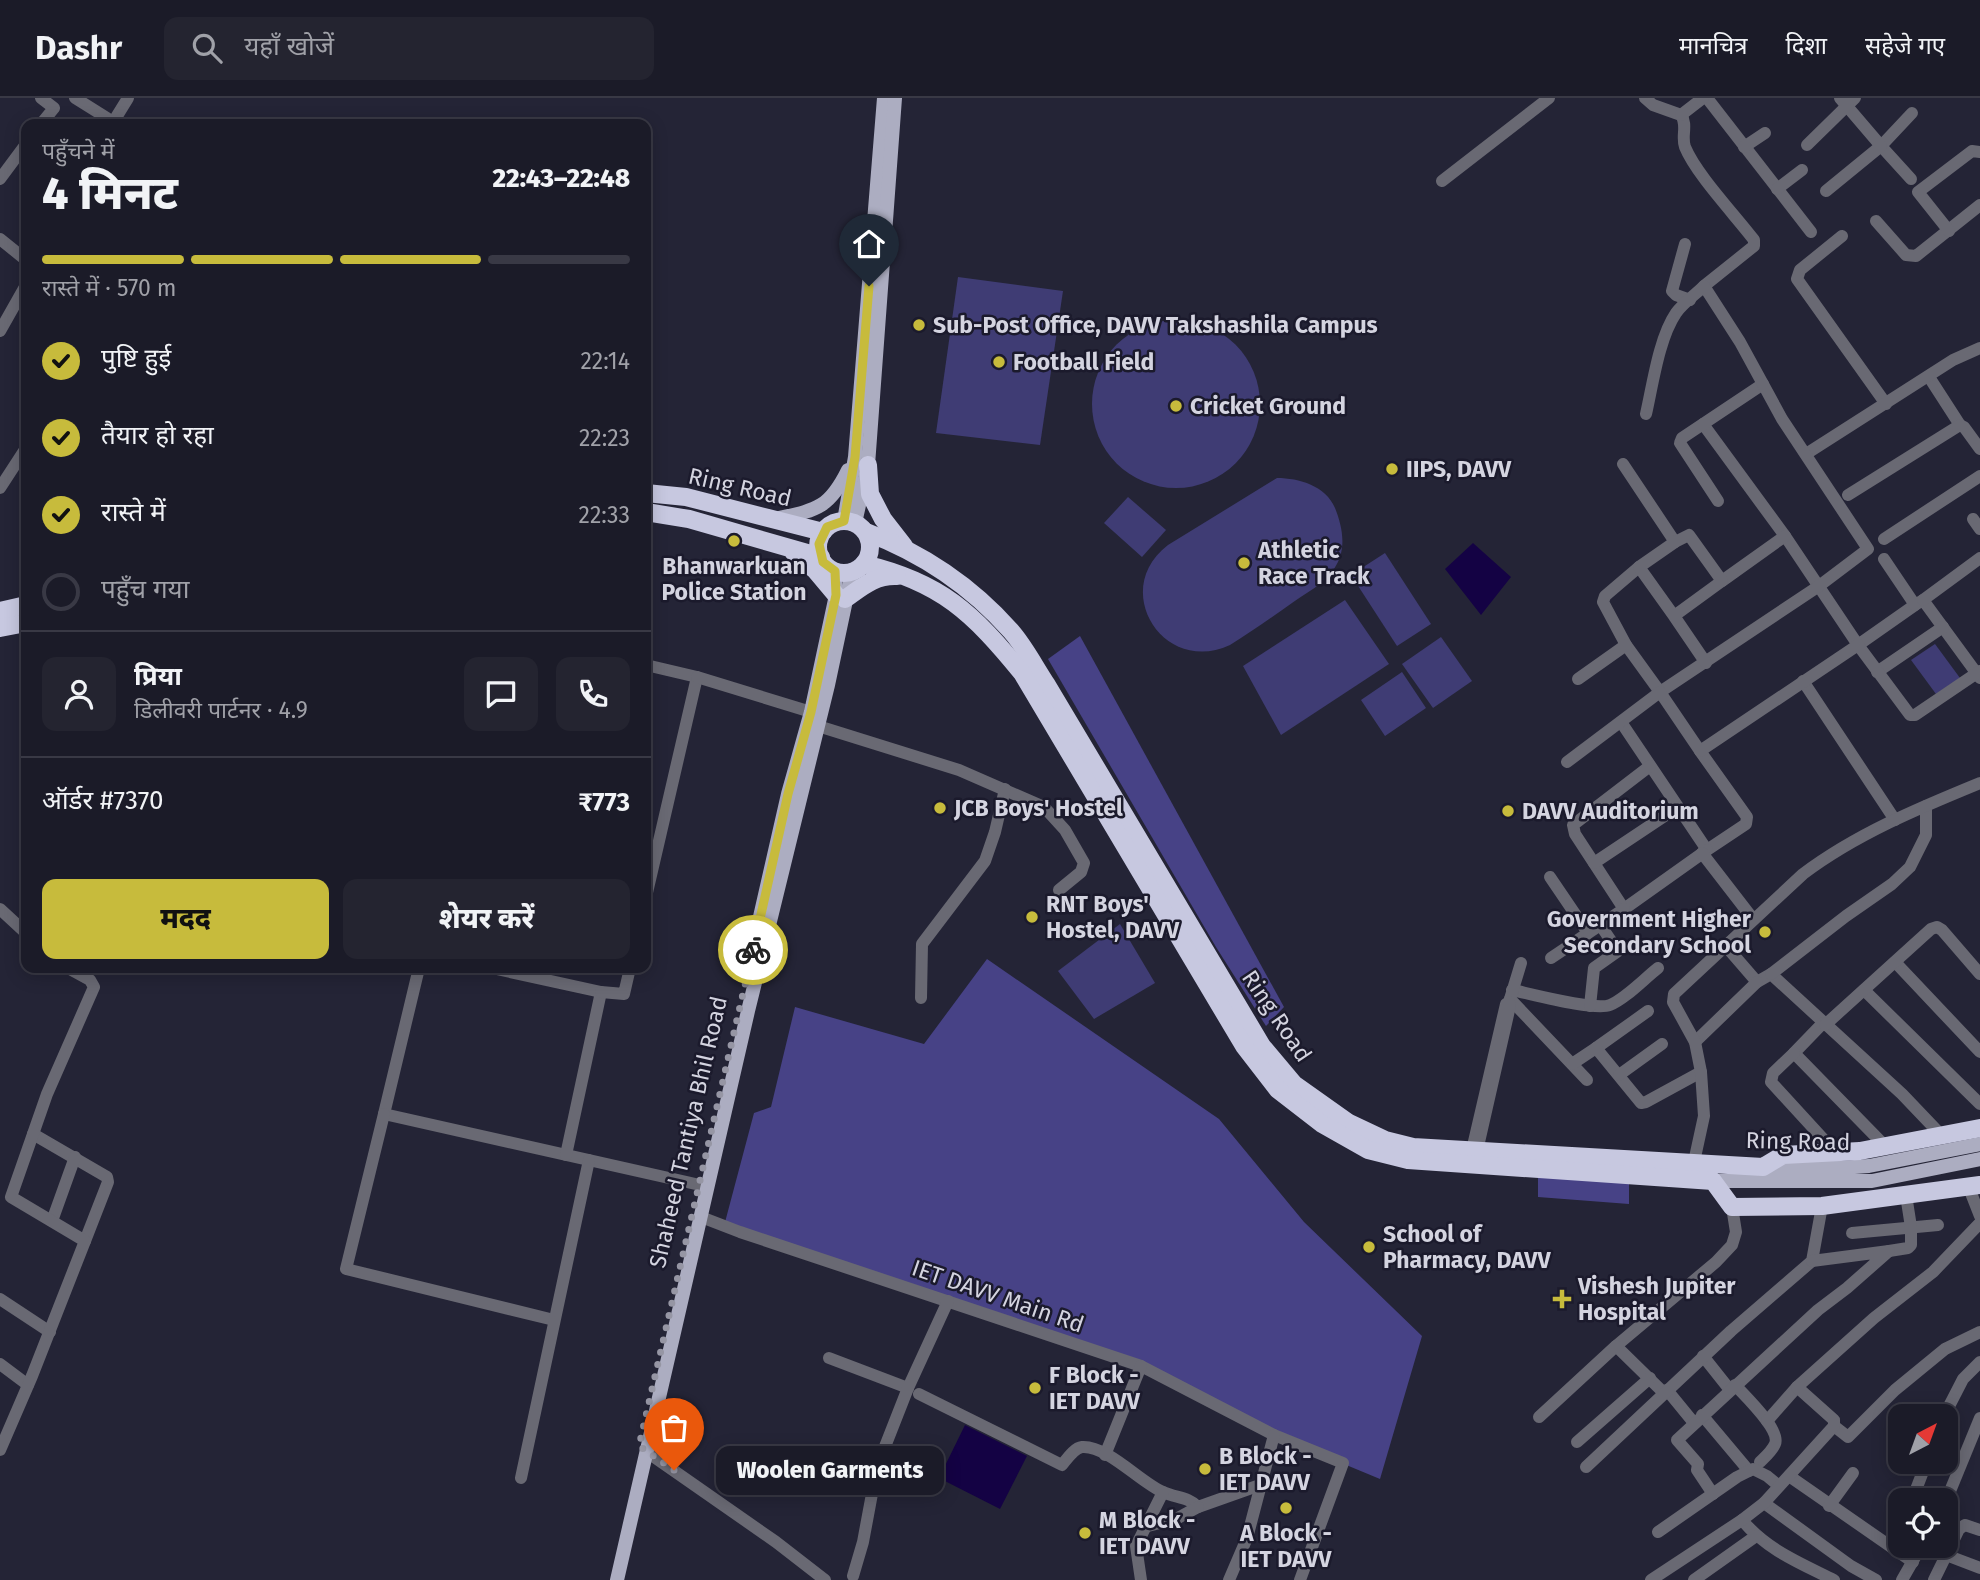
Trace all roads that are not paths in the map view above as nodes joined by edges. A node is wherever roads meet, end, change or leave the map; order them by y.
1 (41, 98) edge
2 (75, 98) edge
3 (128, 98) edge
4 (884, 98) edge
5 (895, 98) edge
6 (1549, 98) edge
7 (1645, 98) edge
8 (1705, 98) edge
9 (1847, 101) edge
10 (58, 103) edge
11 (1912, 113) dead end
12 (1681, 115) junction
13 (45, 119) edge
14 (108, 119) edge
15 (114, 119) edge
16 (1765, 133) dead end
17 (1807, 145) dead end
18 (1881, 146) junction
19 (1744, 147) junction
20 (21, 151) edge
21 (1980, 152) edge
22 (1802, 170) dead end
23 (0, 179) edge
24 (1911, 179) dead end
25 (1442, 181) dead end
26 (1777, 189) junction
27 (1826, 191) dead end
28 (1980, 205) edge
29 (1876, 220) dead end
30 (1949, 231) junction
31 (1811, 232) dead end
32 (1842, 236) dead end
33 (0, 239) edge
34 (1685, 244) dead end
35 (21, 256) edge
36 (875, 286) junction
37 (1704, 286) junction
38 (21, 294) edge
39 (1690, 300) junction
40 (0, 331) edge
41 (1980, 348) edge
42 (1929, 377) junction
43 (1763, 384) junction
44 (1886, 404) junction
45 (1646, 414) dead end
46 (1703, 424) junction
47 (1960, 425) junction
48 (1980, 449) edge
49 (1806, 454) junction
50 (21, 456) edge
51 (862, 461) junction
52 (1623, 464) dead end
53 (1980, 476) edge
54 (0, 488) edge
55 (651, 494) edge
56 (1848, 495) dead end
57 (1718, 501) dead end
58 (651, 513) edge
59 (775, 519) junction
60 (855, 525) junction
61 (823, 532) junction
62 (1785, 536) junction
63 (1884, 539) dead end
64 (1675, 542) junction
65 (785, 547) junction
66 (910, 552) junction
67 (821, 558) junction
68 (1980, 558) edge
69 (1884, 559) dead end
70 (1639, 567) junction
71 (850, 569) junction
72 (1722, 581) junction
73 (1819, 586) junction
74 (840, 597) junction
75 (1919, 602) junction
76 (21, 607) edge
77 (0, 611) edge
78 (1674, 616) junction
79 (21, 624) edge
80 (1943, 627) junction
81 (0, 628) edge
82 (989, 632) junction
83 (1626, 645) junction
84 (1858, 645) junction
85 (1706, 663) junction
86 (651, 666) edge
87 (1877, 672) junction
88 (1979, 674) edge
89 (697, 677) junction
90 (1578, 679) dead end
91 (1803, 681) junction
92 (1660, 692) junction
93 (815, 719) junction
94 (1620, 722) junction
95 (1700, 751) junction
96 (1567, 762) dead end
97 (1650, 765) junction
98 (1980, 783) edge
99 (1005, 789) junction
100 (1926, 806) junction
101 (1678, 807) junction
102 (1895, 820) junction
103 (1705, 851) junction
104 (1594, 863) junction
105 (651, 875) edge
106 (1550, 877) dead end
107 (1059, 890) dead end
108 (0, 909) edge
109 (1623, 909) junction
110 (1753, 919) junction
111 (1601, 926) junction
112 (21, 928) edge
113 (1588, 933) junction
114 (1725, 945) junction
115 (1551, 958) dead end
116 (1521, 962) dead end
117 (1895, 962) junction
118 (1658, 968) dead end
119 (77, 973) edge
120 (418, 973) edge
121 (515, 973) edge
122 (629, 973) edge
123 (1772, 974) junction
124 (1980, 974) edge
125 (1757, 982) junction
126 (1864, 990) junction
127 (601, 992) junction
128 (1511, 997) junction
129 (922, 998) dead end
130 (1590, 1006) junction
131 (1648, 1012) dead end
132 (1824, 1024) junction
133 (1695, 1042) junction
134 (1662, 1044) dead end
135 (1596, 1048) junction
136 (1980, 1052) edge
137 (1794, 1053) junction
138 (1572, 1064) junction
139 (1701, 1072) junction
140 (1619, 1075) junction
141 (1587, 1080) dead end
142 (1980, 1104) edge
143 (384, 1114) junction
144 (1980, 1128) edge
145 (33, 1134) junction
146 (1943, 1137) junction
147 (1980, 1144) edge
148 (1886, 1147) junction
149 (1474, 1151) junction
150 (1837, 1153) junction
151 (566, 1155) junction
152 (75, 1157) junction
153 (1980, 1159) edge
154 (589, 1160) junction
155 (1694, 1162) junction
156 (1763, 1167) junction
157 (1713, 1181) junction
158 (700, 1185) junction
159 (0, 1186) edge
160 (1974, 1187) edge
161 (1906, 1195) junction
162 (11, 1197) junction
163 (1822, 1206) junction
164 (1731, 1207) junction
165 (700, 1208) junction
166 (1980, 1216) edge
167 (52, 1221) junction
168 (1980, 1223) edge
169 (1938, 1225) dead end
170 (1911, 1227) junction
171 (1852, 1233) dead end
172 (85, 1241) junction
173 (1889, 1251) junction
174 (1812, 1261) junction
175 (0, 1299) edge
176 (948, 1301) junction
177 (554, 1320) junction
178 (50, 1332) junction
179 (1980, 1332) edge
180 (1616, 1346) junction
181 (1703, 1356) junction
182 (829, 1358) dead end
183 (1980, 1362) edge
184 (0, 1364) edge
185 (1141, 1366) junction
186 (1650, 1378) junction
187 (28, 1385) junction
188 (1733, 1387) junction
189 (1797, 1387) junction
190 (914, 1391) junction
191 (1665, 1391) junction
192 (1950, 1404) edge
193 (1539, 1417) dead end
194 (1980, 1418) edge
195 (1698, 1419) junction
196 (1767, 1421) junction
197 (1833, 1426) junction
198 (3, 1433) edge
199 (1274, 1435) junction
200 (1577, 1441) dead end
201 (1975, 1444) edge
202 (643, 1449) junction
203 (0, 1450) edge
204 (1105, 1455) junction
205 (1760, 1462) dead end
206 (1586, 1467) dead end
207 (1749, 1471) junction
208 (1853, 1473) dead end
209 (521, 1478) dead end
210 (1784, 1481) junction
211 (1260, 1485) junction
212 (1953, 1488) edge
213 (1163, 1492) junction
214 (1713, 1494) junction
215 (1764, 1503) junction
216 (1829, 1506) junction
217 (1198, 1507) junction
218 (1742, 1520) junction
219 (1148, 1526) junction
220 (1980, 1530) edge
221 (1658, 1532) dead end
222 (1958, 1533) edge
223 (1756, 1536) junction
224 (1915, 1558) edge
225 (1944, 1558) edge
226 (1953, 1558) edge
227 (1913, 1562) junction
228 (1980, 1568) edge
229 (853, 1576) dead end
230 (608, 1580) edge
231 (617, 1580) edge
232 (825, 1580) edge
233 (1141, 1580) edge
234 (1229, 1580) edge
235 (1300, 1580) edge
236 (1651, 1580) edge
237 (1694, 1580) edge
238 (1834, 1580) edge
239 (1876, 1580) edge
240 (1902, 1580) edge
241 (1934, 1580) edge

1 - 10 street
2 - 14 street
3 - 15 street
4 - 36 main road
5 - 36 main road
6 - 25 street
7 - 12 street
8 - 12 street
8 - 19 street
9 - 17 street
9 - 18 street
10 - 13 street
11 - 18 street
12 - 37 street
16 - 19 street
18 - 24 street
18 - 27 street
19 - 26 street
20 - 23 street
21 - 30 street
22 - 26 street
26 - 31 street
28 - 30 street
29 - 30 street
32 - 44 street
33 - 35 street
34 - 39 street
36 - 51 main road
37 - 39 street
37 - 43 street
38 - 40 street
39 - 45 street
41 - 42 street
42 - 44 street
42 - 47 street
43 - 46 street
43 - 49 street
44 - 49 street
46 - 57 street
46 - 62 street
47 - 48 street
47 - 56 street
49 - 73 street
50 - 54 street
51 - 59 main road
51 - 60 main road
51 - 66 highway
52 - 64 street
53 - 63 street
55 - 59 highway, Ring Road
58 - 65 highway, Ring Road
59 - 61 highway, Ring Road
60 - 61 highway
60 - 66 highway, Ring Road
60 - 71 highway
61 - 67 highway
62 - 72 street
62 - 73 street
64 - 70 street
64 - 72 street
65 - 67 highway, Ring Road
65 - 74 highway
66 - 149 highway, Ring Road
67 - 71 highway
68 - 75 street
69 - 75 street
70 - 78 street
70 - 83 street
71 - 74 main road, Shaheed Tantiya Bhil Road
71 - 82 highway, Ring Road
72 - 78 street
73 - 84 street
73 - 85 street
74 - 82 highway
74 - 93 main road, Shaheed Tantiya Bhil Road
75 - 80 street
75 - 84 street
76 - 77 highway
78 - 85 street
79 - 81 highway
80 - 87 street
80 - 88 street
82 - 157 highway, Ring Road
83 - 90 street
83 - 92 street
84 - 87 street
84 - 91 street
85 - 92 street
86 - 89 street
87 - 88 street
89 - 93 street
89 - 105 street
91 - 95 street
91 - 102 street
92 - 94 street
92 - 95 street
93 - 99 street
93 - 158 main road, Shaheed Tantiya Bhil Road
93 - 165 main road, Shaheed Tantiya Bhil Road
94 - 96 street
94 - 97 street
95 - 103 street
97 - 101 street
97 - 104 street
98 - 100 street
99 - 107 street
99 - 129 street
100 - 102 street
100 - 123 street
101 - 103 street
101 - 104 street
102 - 110 street
103 - 109 street
103 - 110 street
104 - 109 street
106 - 113 street
108 - 112 street
109 - 111 street
110 - 114 street
111 - 113 street
111 - 130 street
113 - 115 street
114 - 125 street
114 - 133 street
116 - 128 street
117 - 124 street
117 - 126 street
117 - 136 street
118 - 130 street
119 - 145 street
120 - 143 street
121 - 127 street
122 - 127 street
123 - 125 street
123 - 132 street
125 - 133 street
126 - 132 street
126 - 142 street
127 - 151 street
128 - 130 street
128 - 138 street
128 - 149 street
131 - 135 street
132 - 137 street
132 - 146 street
133 - 139 street
134 - 140 street
135 - 138 street
135 - 140 street
137 - 148 street
137 - 150 street
138 - 141 street
139 - 140 street
139 - 155 street
143 - 151 street
143 - 177 street
144 - 146 highway
145 - 152 street
145 - 162 street
146 - 148 highway
147 - 156 main road, Ring Road
148 - 150 highway
149 - 155 highway, Ring Road
150 - 156 highway
151 - 154 street
152 - 167 street
152 - 172 street
153 - 157 main road, Ring Road
154 - 158 street
154 - 177 street
155 - 156 highway, Ring Road
157 - 164 highway
158 - 165 main road, Shaheed Tantiya Bhil Road
159 - 162 street
160 - 161 highway
160 - 166 street
161 - 163 highway
161 - 170 street
162 - 167 street
163 - 164 highway
163 - 174 street
164 - 180 street
165 - 176 street, IET DAVV Main Rd
165 - 202 main road, Shaheed Tantiya Bhil Road
167 - 172 street
168 - 189 street
169 - 170 street
170 - 171 street
170 - 173 street
172 - 178 street
173 - 174 street
173 - 188 street
174 - 181 street
175 - 178 street
176 - 185 street, IET DAVV Main Rd
176 - 190 street
177 - 209 street
178 - 187 street
179 - 197 street
180 - 186 street
180 - 193 street
181 - 188 street
181 - 191 street
182 - 190 street
183 - 192 street
184 - 187 street
185 - 199 street, IET DAVV Main Rd
185 - 204 street
186 - 191 street
186 - 200 street
187 - 198 street
188 - 195 street
188 - 196 street
189 - 196 street
189 - 197 street
190 - 204 street
190 - 229 street
191 - 195 street
191 - 206 street
194 - 201 street
195 - 207 street
195 - 214 street
196 - 205 street
197 - 210 street
198 - 203 street
199 - 211 street
199 - 235 street, IET DAVV Main Rd
201 - 212 street
202 - 230 main road, Shaheed Tantiya Bhil Road
202 - 231 main road, Shaheed Tantiya Bhil Road
202 - 232 street
204 - 213 street
207 - 210 street
207 - 214 street
208 - 216 street
210 - 215 street
210 - 216 street
211 - 217 street
211 - 234 street
213 - 217 street
213 - 219 street
214 - 221 street
215 - 218 street
215 - 239 street
216 - 227 street
217 - 219 street
218 - 223 street
218 - 236 street
219 - 233 street
220 - 222 street
223 - 237 street
223 - 238 street
224 - 227 street
225 - 241 street
226 - 228 street
227 - 240 street

